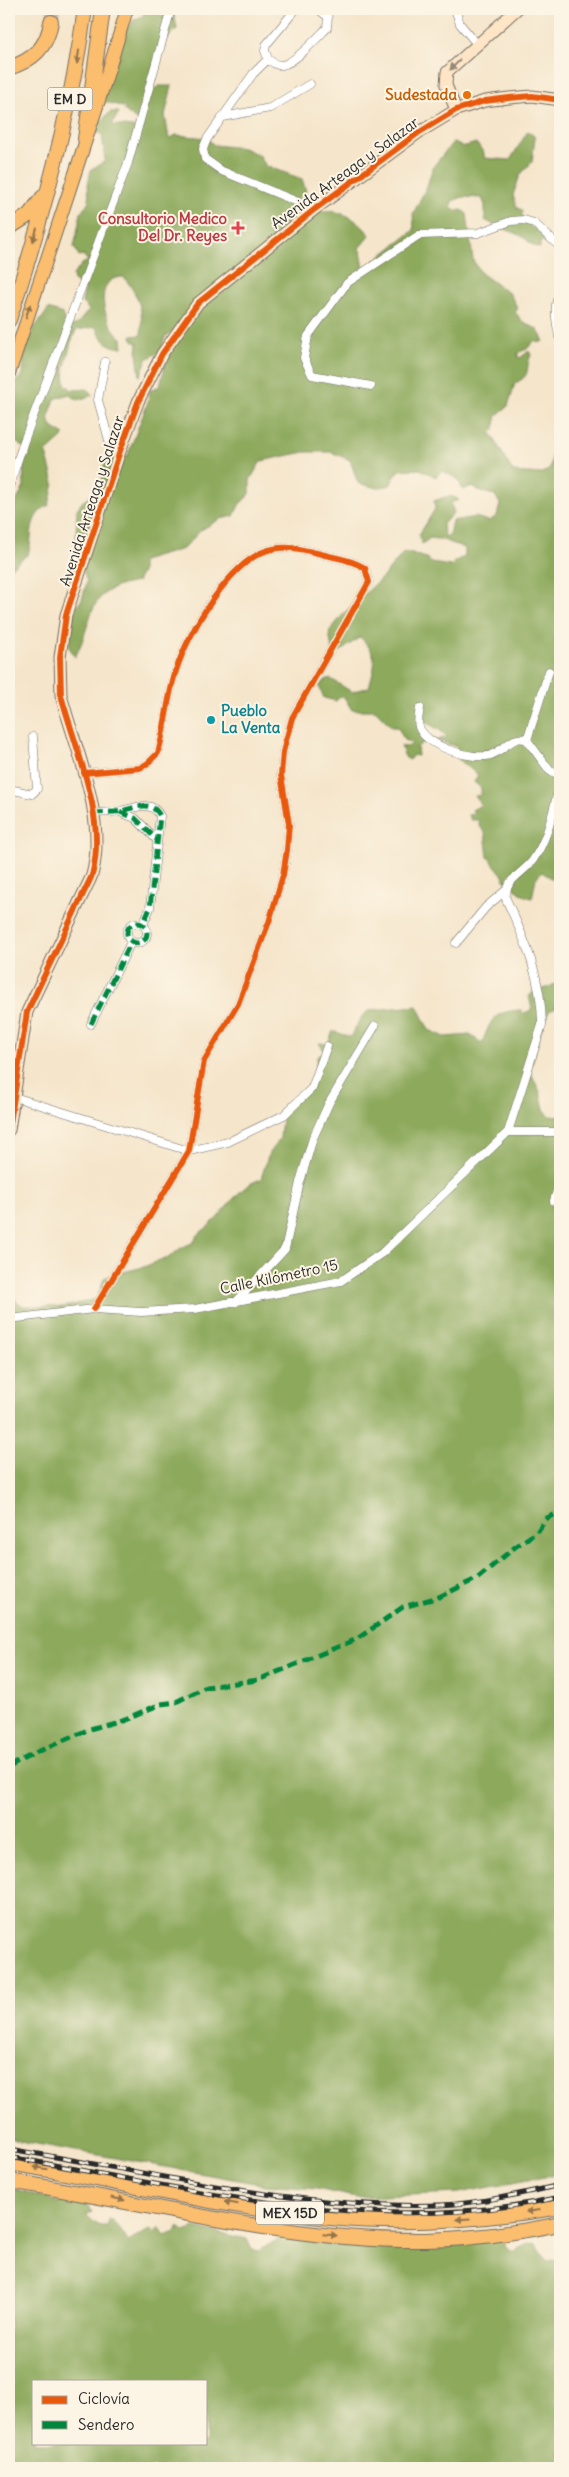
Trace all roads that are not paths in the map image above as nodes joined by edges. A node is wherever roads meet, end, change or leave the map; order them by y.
1 (85, 9) edge
2 (103, 9) edge
3 (127, 9) edge
4 (171, 9) edge
5 (296, 9) edge
6 (318, 9) edge
7 (455, 9) edge
8 (518, 9) edge
9 (51, 22) tunnel mouth
10 (477, 44) junction
11 (268, 59) junction
12 (9, 68) edge
13 (310, 84) dead end
14 (560, 100) edge
15 (456, 110) junction
16 (223, 118) junction
17 (85, 139) junction
18 (49, 189) junction
19 (315, 208) junction
20 (9, 228) edge
21 (560, 247) edge
22 (560, 294) edge
23 (9, 320) edge
24 (559, 337) edge
25 (105, 362) dead end
26 (9, 374) edge
27 (371, 386) dead end
28 (120, 451) junction
29 (9, 487) edge
30 (549, 671) dead end
31 (420, 708) dead end
32 (33, 737) dead end
33 (528, 740) junction
34 (84, 773) junction
35 (560, 775) edge
36 (560, 783) edge
37 (9, 789) edge
38 (120, 812) junction
39 (94, 813) junction
40 (156, 839) junction
41 (504, 891) junction
42 (143, 925) junction
43 (131, 942) junction
44 (456, 943) dead end
45 (91, 1024) dead end
46 (374, 1026) dead end
47 (327, 1046) dead end
48 (11, 1096) edge
49 (9, 1130) edge
50 (508, 1132) junction
51 (560, 1132) edge
52 (189, 1151) junction
53 (560, 1182) edge
54 (554, 1201) dead end
55 (236, 1302) junction
56 (94, 1309) junction
57 (9, 1319) edge
58 (9, 2163) edge
59 (9, 2181) edge
60 (558, 2207) edge
61 (554, 2225) edge

1 -> 18 highway, EM D
2 - 17 highway, EM D
3 - 17 main road
4 - 29 street
5 - 11 street
6 - 11 street
7 - 10 street
8 - 10 street
9 - 12 highway
10 -> 15 street
11 - 16 street
13 - 16 street
14 - 15 street, Avenida Arteaga y Salazar
15 - 19 street, Avenida Arteaga y Salazar
16 - 19 street
26 -> 17 main road
18 - 20 highway
18 -> 23 highway, EM D
19 - 28 street, Avenida Arteaga y Salazar
21 - 27 street
22 - 24 street
25 - 28 street
28 - 34 street, Avenida Arteaga y Salazar
30 - 33 street
31 - 33 street
32 - 37 street
33 - 35 street
34 - 39 street, Avenida Arteaga y Salazar
34 - 52 street
36 - 41 street
38 - 39 street
38 - 40 street
38 - 40 street
39 - 48 street, Avenida Arteaga y Salazar
40 - 42 street
41 - 44 street
41 - 50 street
42 - 43 street
42 - 43 street
43 - 45 street
46 - 55 street
47 - 52 street
48 - 49 street, Avenida Arteaga y Salazar
48 - 52 street
50 - 51 street
50 - 55 street, Calle Kilómetro 15
52 - 56 street
53 - 54 street
55 - 56 street, Calle Kilómetro 15
56 - 57 street, Calle Kilómetro 15
60 -> 58 highway, MEX 15D
59 -> 61 highway, MEX 15D

